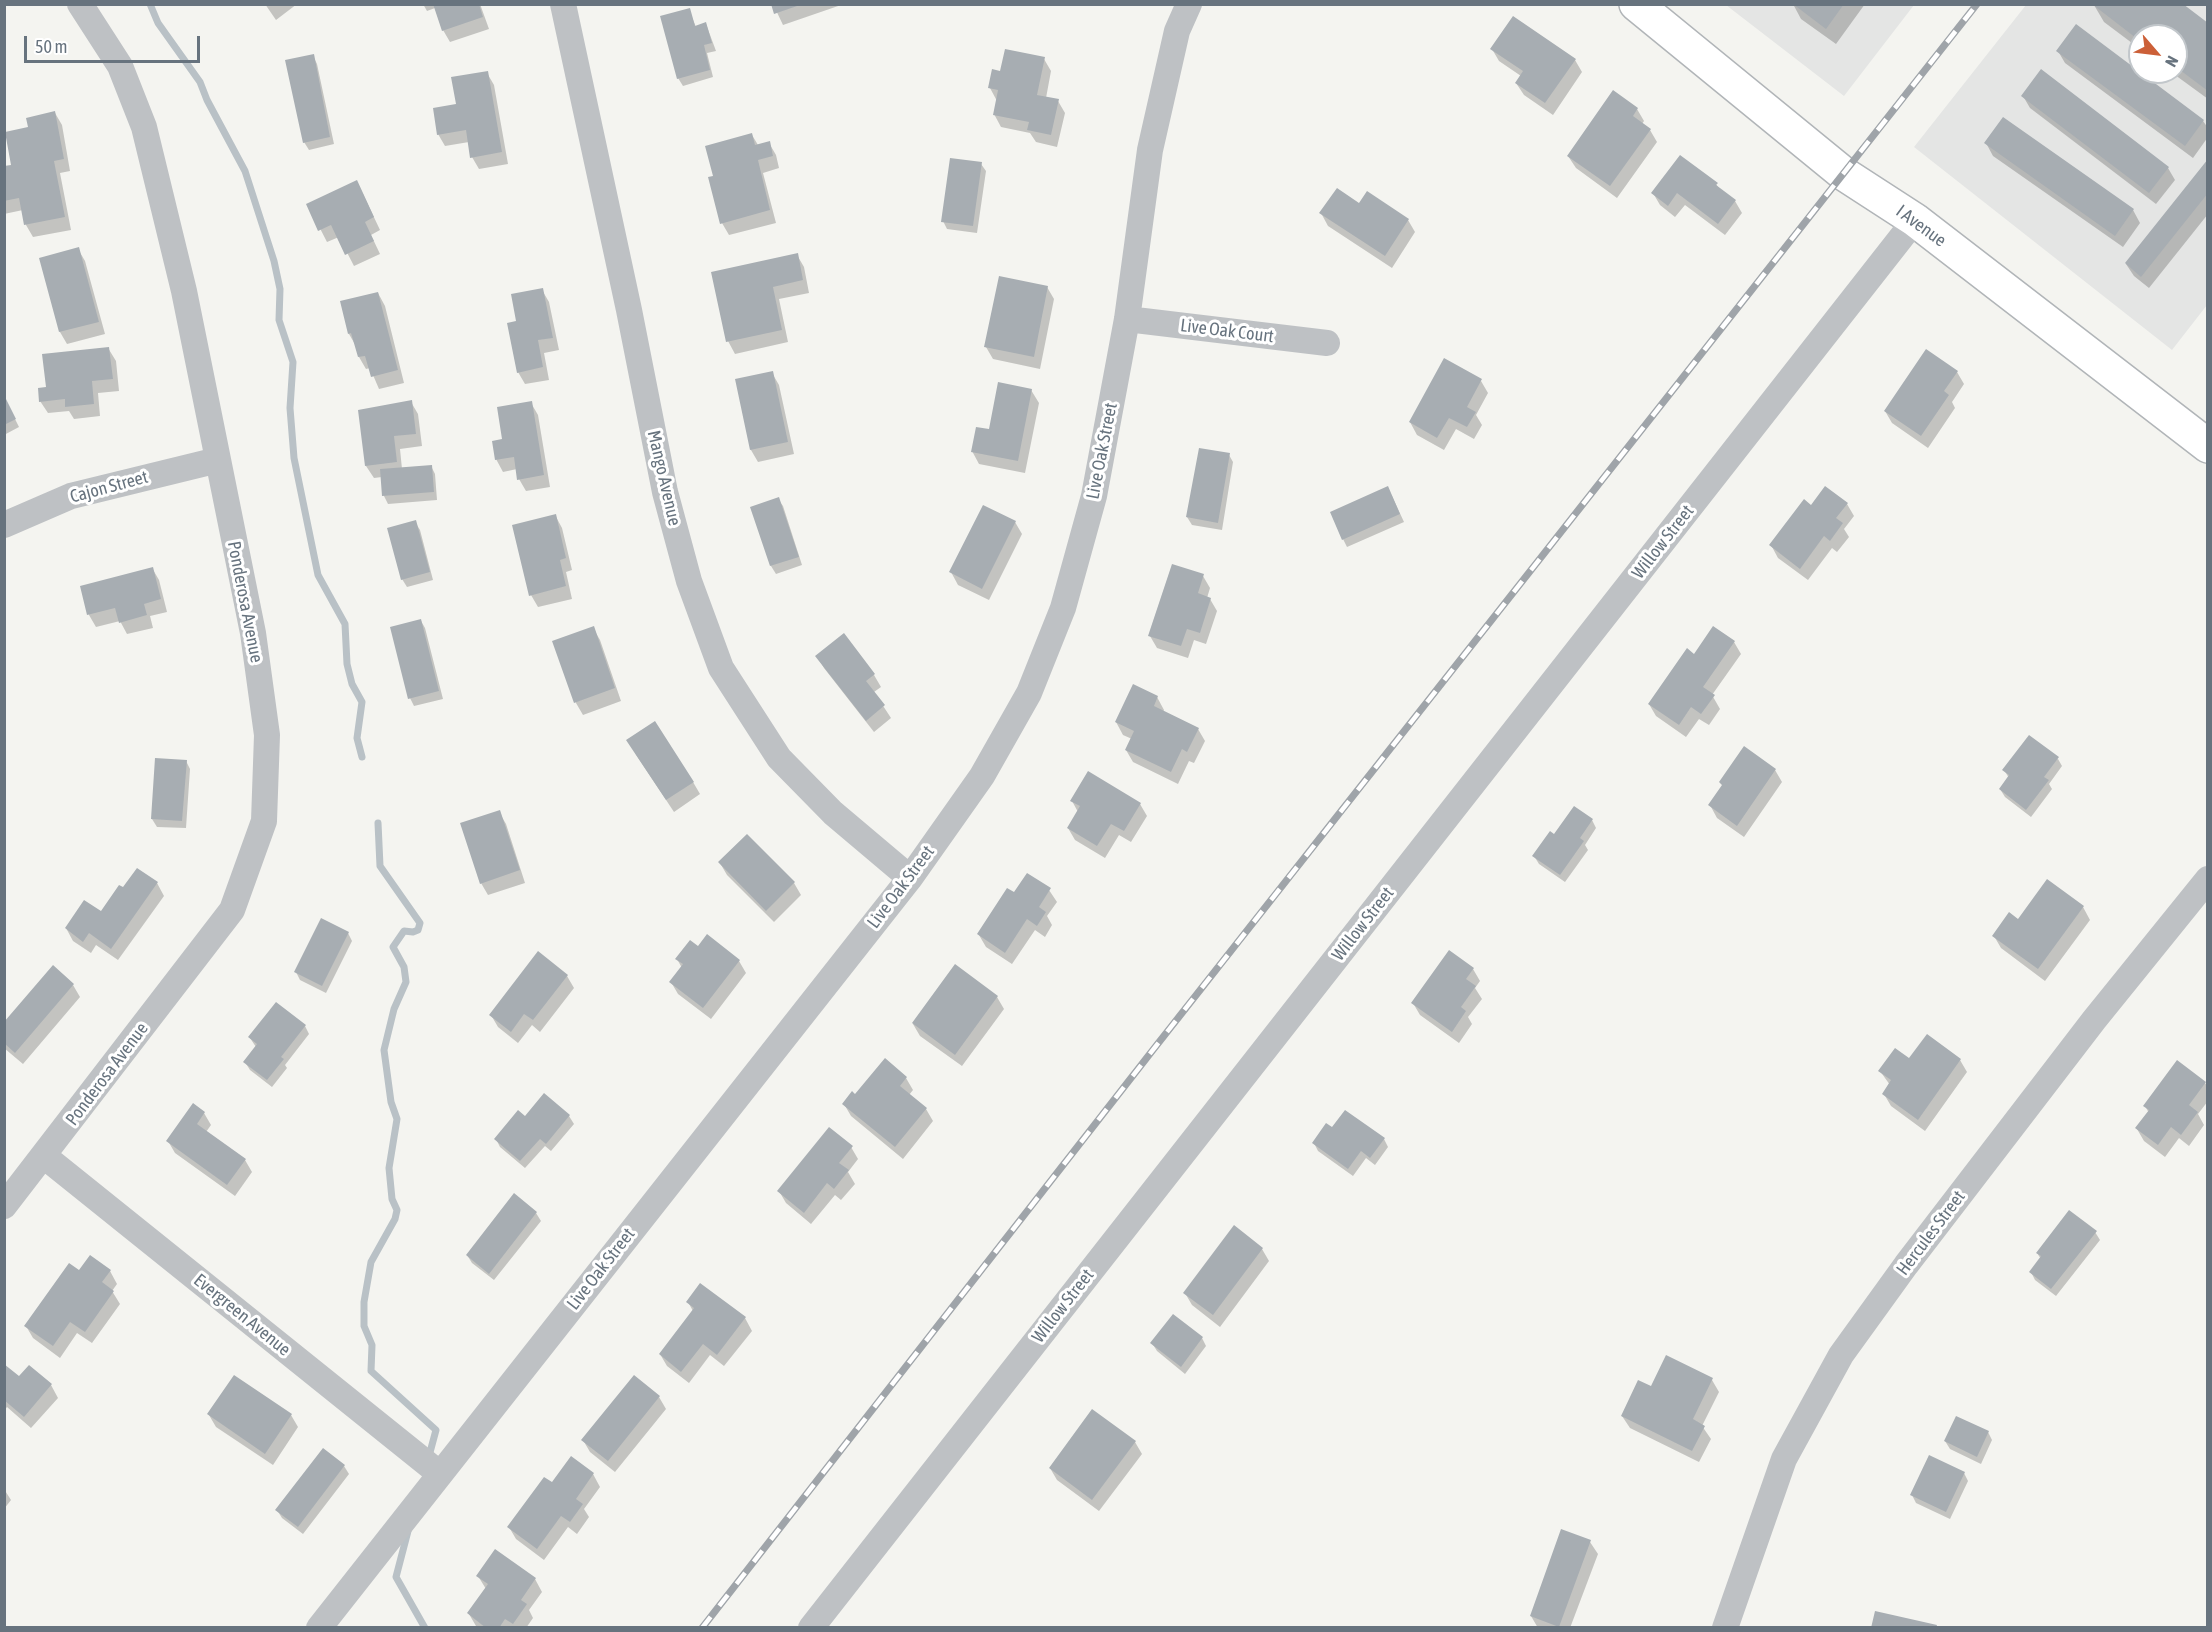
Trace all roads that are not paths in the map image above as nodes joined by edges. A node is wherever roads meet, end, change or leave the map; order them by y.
1 (80, 4) edge
2 (563, 4) edge
3 (1189, 4) edge
4 (1636, 4) edge
5 (1915, 220) junction
6 (1127, 319) junction
7 (1327, 343) dead end
8 (2208, 446) edge
9 (218, 460) junction
10 (4, 525) edge
11 (910, 878) junction
12 (2208, 879) edge
13 (44, 1156) junction
14 (4, 1206) edge
15 (440, 1474) junction
16 (319, 1628) edge
17 (811, 1628) edge
18 (1725, 1628) edge

1 - 9 street, Ponderosa Avenue
2 - 11 street, Mango Avenue
3 - 6 street, Live Oak Street
4 - 5 main road, I Avenue
5 - 8 main road, I Avenue
5 - 17 street, Willow Street
6 - 7 street, Live Oak Court
6 - 11 street, Live Oak Street
9 - 10 street, Cajon Street
9 - 13 street, Ponderosa Avenue
11 - 15 street, Live Oak Street
12 - 18 street, Hercules Street
13 - 14 street, Ponderosa Avenue
13 - 15 street, Evergreen Avenue
15 - 16 street, Live Oak Street

